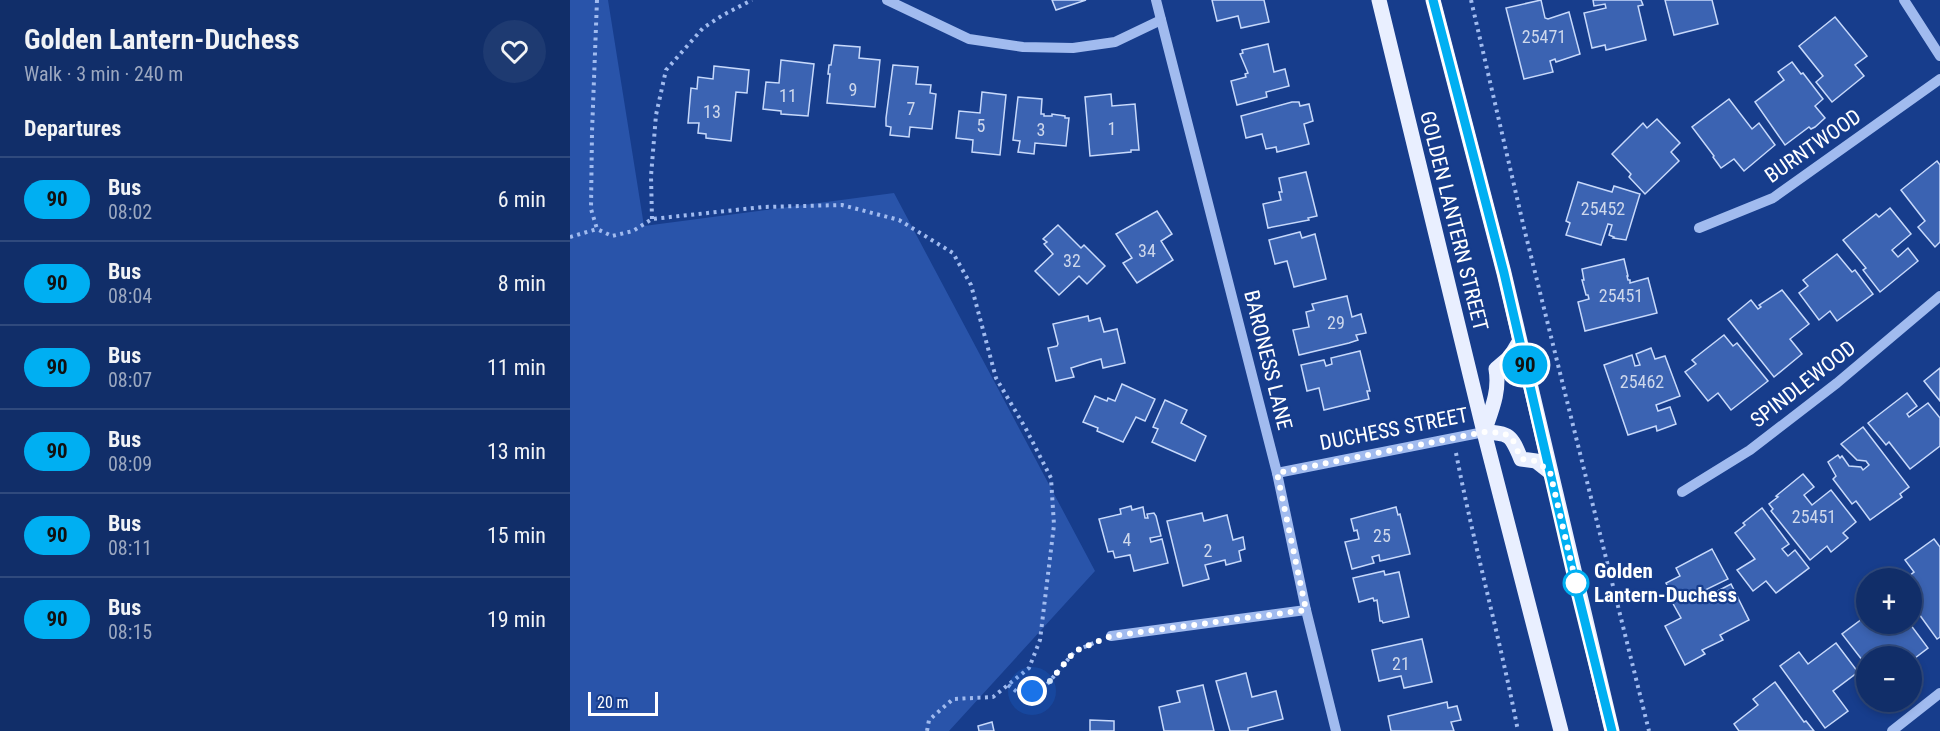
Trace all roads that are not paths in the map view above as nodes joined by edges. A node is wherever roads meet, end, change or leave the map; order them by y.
1 (887, 0) edge
2 (1156, 0) edge
3 (1379, 0) edge
4 (1433, 0) edge
5 (1904, 0) edge
6 (1161, 20) junction
7 (1940, 56) edge
8 (1940, 79) edge
9 (1699, 228) dead end
10 (1940, 296) edge
11 (1519, 342) junction
12 (1484, 432) junction
13 (1550, 472) junction
14 (1277, 473) junction
15 (1682, 492) dead end
16 (1306, 610) junction
17 (1111, 636) road end
18 (1940, 693) edge
19 (1336, 731) edge
20 (1561, 731) edge
21 (1612, 731) edge
22 (1892, 731) edge

1 - 6 street
2 - 6 street, BARONESS LANE
3 - 12 main road, GOLDEN LANTERN STREET
4 - 11 main road, GOLDEN LANTERN STREET
5 - 7 street
6 - 14 street, BARONESS LANE
8 - 9 street, BURNTWOOD
10 - 15 street, SPINDLEWOOD
11 - 12 main road
11 - 13 main road, GOLDEN LANTERN STREET
12 - 13 main road
12 - 14 street, DUCHESS STREET
12 - 20 main road, GOLDEN LANTERN STREET
13 - 21 main road, GOLDEN LANTERN STREET
14 - 16 street, BARONESS LANE
16 - 17 street
16 - 19 street, BARONESS LANE
18 - 22 street

